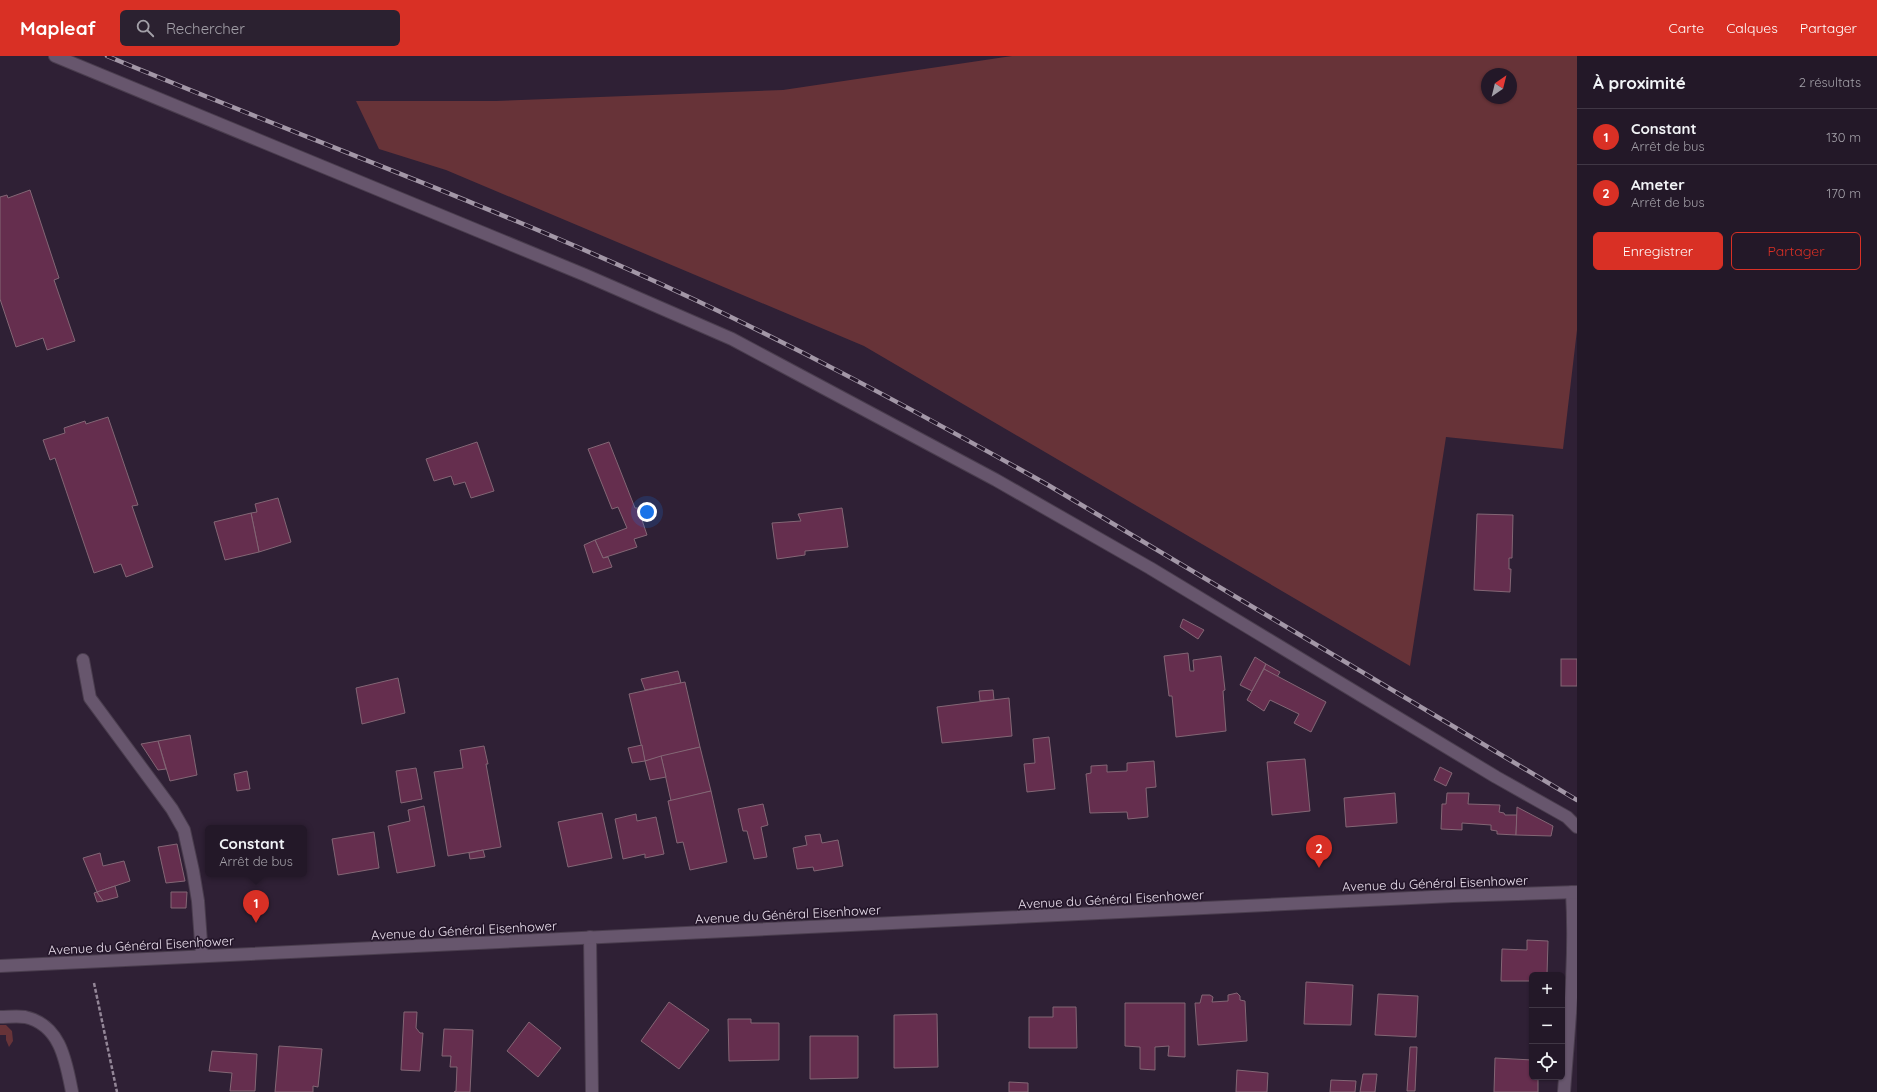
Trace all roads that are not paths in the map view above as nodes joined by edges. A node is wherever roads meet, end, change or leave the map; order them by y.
1 (55, 56) edge
2 (83, 660) dead end
3 (1577, 827) edge
4 (1575, 892) edge
5 (590, 937) junction
6 (202, 956) junction
7 (0, 966) edge
8 (0, 1017) edge
9 (72, 1092) edge
10 (592, 1092) edge
11 (1564, 1092) edge

1 - 3 main road
2 - 6 main road
4 - 5 main road, Avenue du Général Eisenhower
4 - 11 main road
5 - 6 main road, Avenue du Général Eisenhower
5 - 10 main road
6 - 7 main road, Avenue du Général Eisenhower
8 - 9 main road

